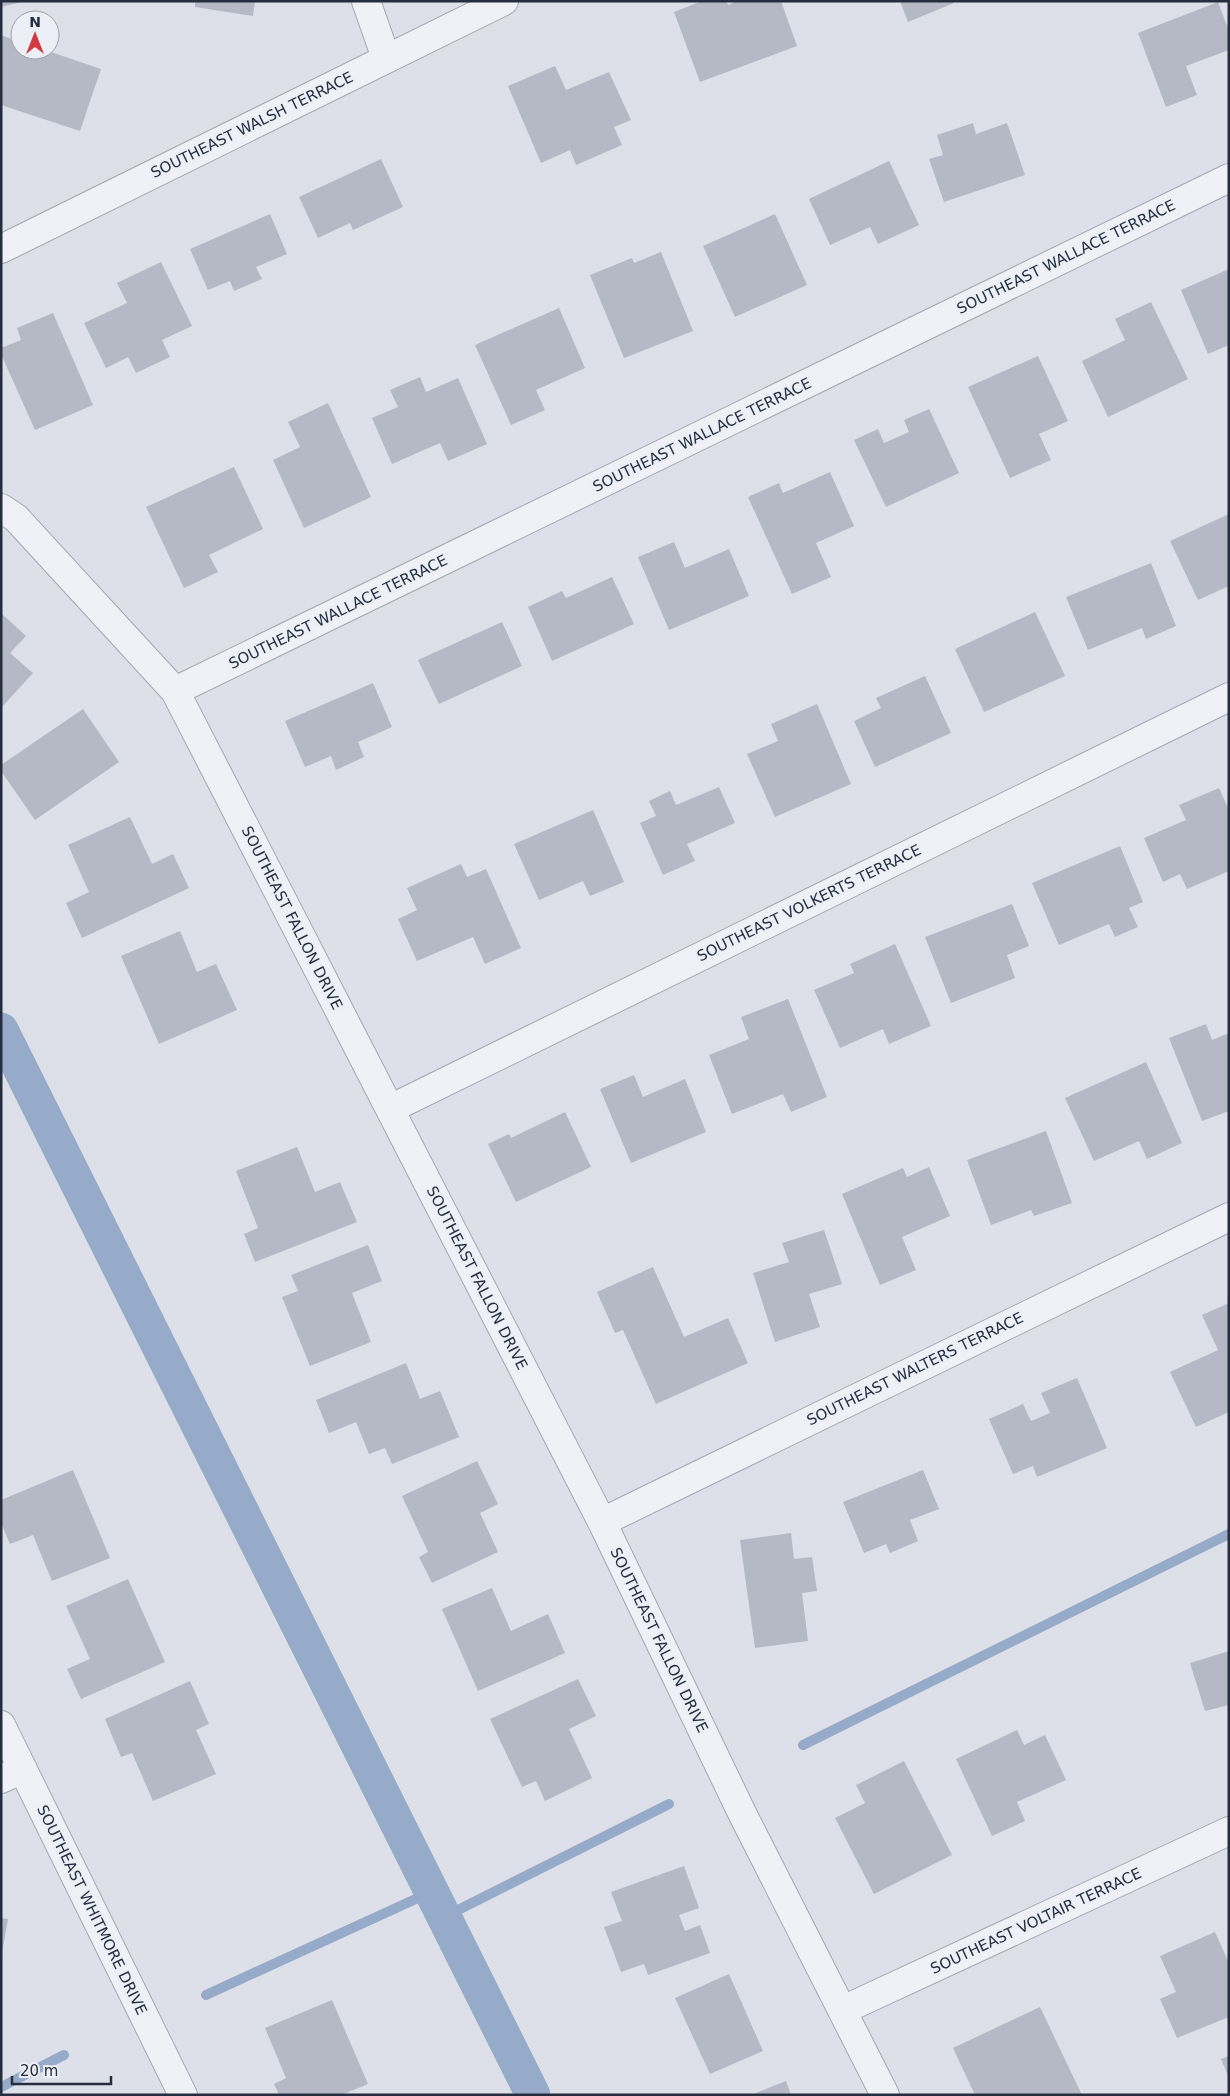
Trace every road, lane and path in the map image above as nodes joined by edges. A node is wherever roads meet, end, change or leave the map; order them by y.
1 (366, 1) edge
2 (504, 1) edge
3 (386, 58) junction
4 (1229, 178) edge
5 (1, 249) edge
6 (1, 508) edge
7 (175, 692) junction
8 (1229, 696) edge
9 (390, 1109) junction
10 (1229, 1217) edge
11 (602, 1522) junction
12 (1, 1725) edge
13 (12, 1774) edge
14 (1229, 1831) edge
15 (843, 2010) junction
16 (183, 2095) edge
17 (885, 2095) edge

1 - 3 street
2 - 3 street, SOUTHEAST WALSH TERRACE
3 - 5 street, SOUTHEAST WALSH TERRACE
4 - 7 street, SOUTHEAST WALLACE TERRACE
6 - 7 street, SOUTHEAST FALLON DRIVE
7 - 9 street, SOUTHEAST FALLON DRIVE
8 - 9 street, SOUTHEAST VOLKERTS TERRACE
9 - 11 street, SOUTHEAST FALLON DRIVE
10 - 11 street, SOUTHEAST WALTERS TERRACE
11 - 15 street, SOUTHEAST FALLON DRIVE
12 - 13 street, SOUTHEAST WHITMORE DRIVE
13 - 16 street, SOUTHEAST WHITMORE DRIVE
14 - 15 street, SOUTHEAST VOLTAIR TERRACE
15 - 17 street, SOUTHEAST FALLON DRIVE

